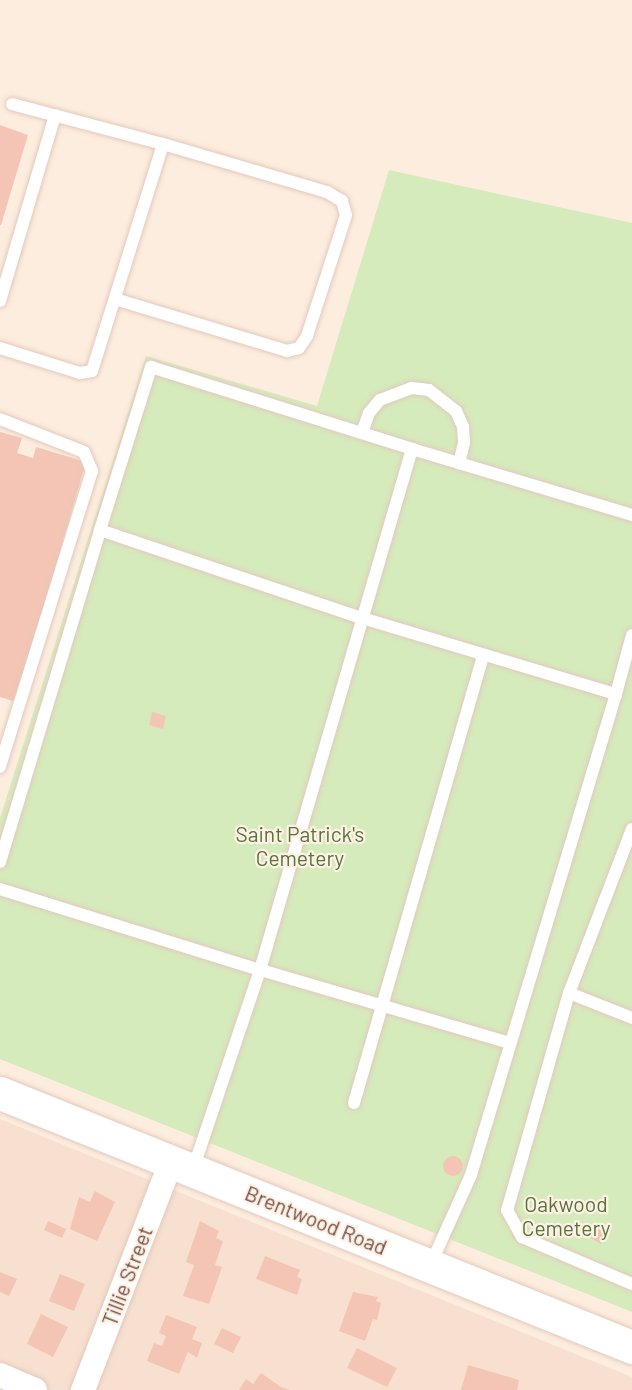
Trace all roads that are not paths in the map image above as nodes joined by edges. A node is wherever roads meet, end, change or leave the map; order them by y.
1 (12, 104) dead end
2 (55, 116) junction
3 (163, 144) junction
4 (115, 299) junction
5 (0, 301) edge
6 (0, 348) edge
7 (0, 419) edge
8 (362, 433) junction
9 (412, 449) junction
10 (459, 463) junction
11 (632, 515) edge
12 (100, 530) junction
13 (362, 618) junction
14 (632, 635) edge
15 (483, 655) junction
16 (616, 694) junction
17 (0, 766) edge
18 (632, 829) edge
19 (0, 862) edge
20 (0, 890) edge
21 (260, 970) junction
22 (569, 993) junction
23 (382, 1005) junction
24 (632, 1018) edge
25 (510, 1043) junction
26 (0, 1093) edge
27 (354, 1103) dead end
28 (182, 1166) junction
29 (430, 1266) junction
30 (632, 1284) edge
31 (632, 1347) edge
32 (0, 1375) edge
33 (35, 1390) edge
34 (83, 1390) edge

1 - 2 lane
2 - 3 lane
2 - 5 lane
3 - 4 lane
3 - 4 lane
4 - 6 lane
7 - 17 lane
8 - 9 lane
8 - 10 lane
8 - 12 lane
9 - 10 lane
9 - 13 lane
10 - 11 lane
12 - 13 lane
12 - 19 lane
13 - 15 lane
13 - 21 lane
14 - 16 lane
15 - 16 lane
15 - 23 lane
16 - 25 lane
18 - 22 lane
20 - 21 lane
21 - 23 lane
21 - 28 lane
22 - 24 lane
22 - 30 lane
23 - 25 lane
23 - 27 lane
25 - 29 lane
26 - 28 street, Brentwood Road
28 - 29 street, Brentwood Road
28 - 34 street, Tillie Street
29 - 31 street, Brentwood Road
32 - 33 street

